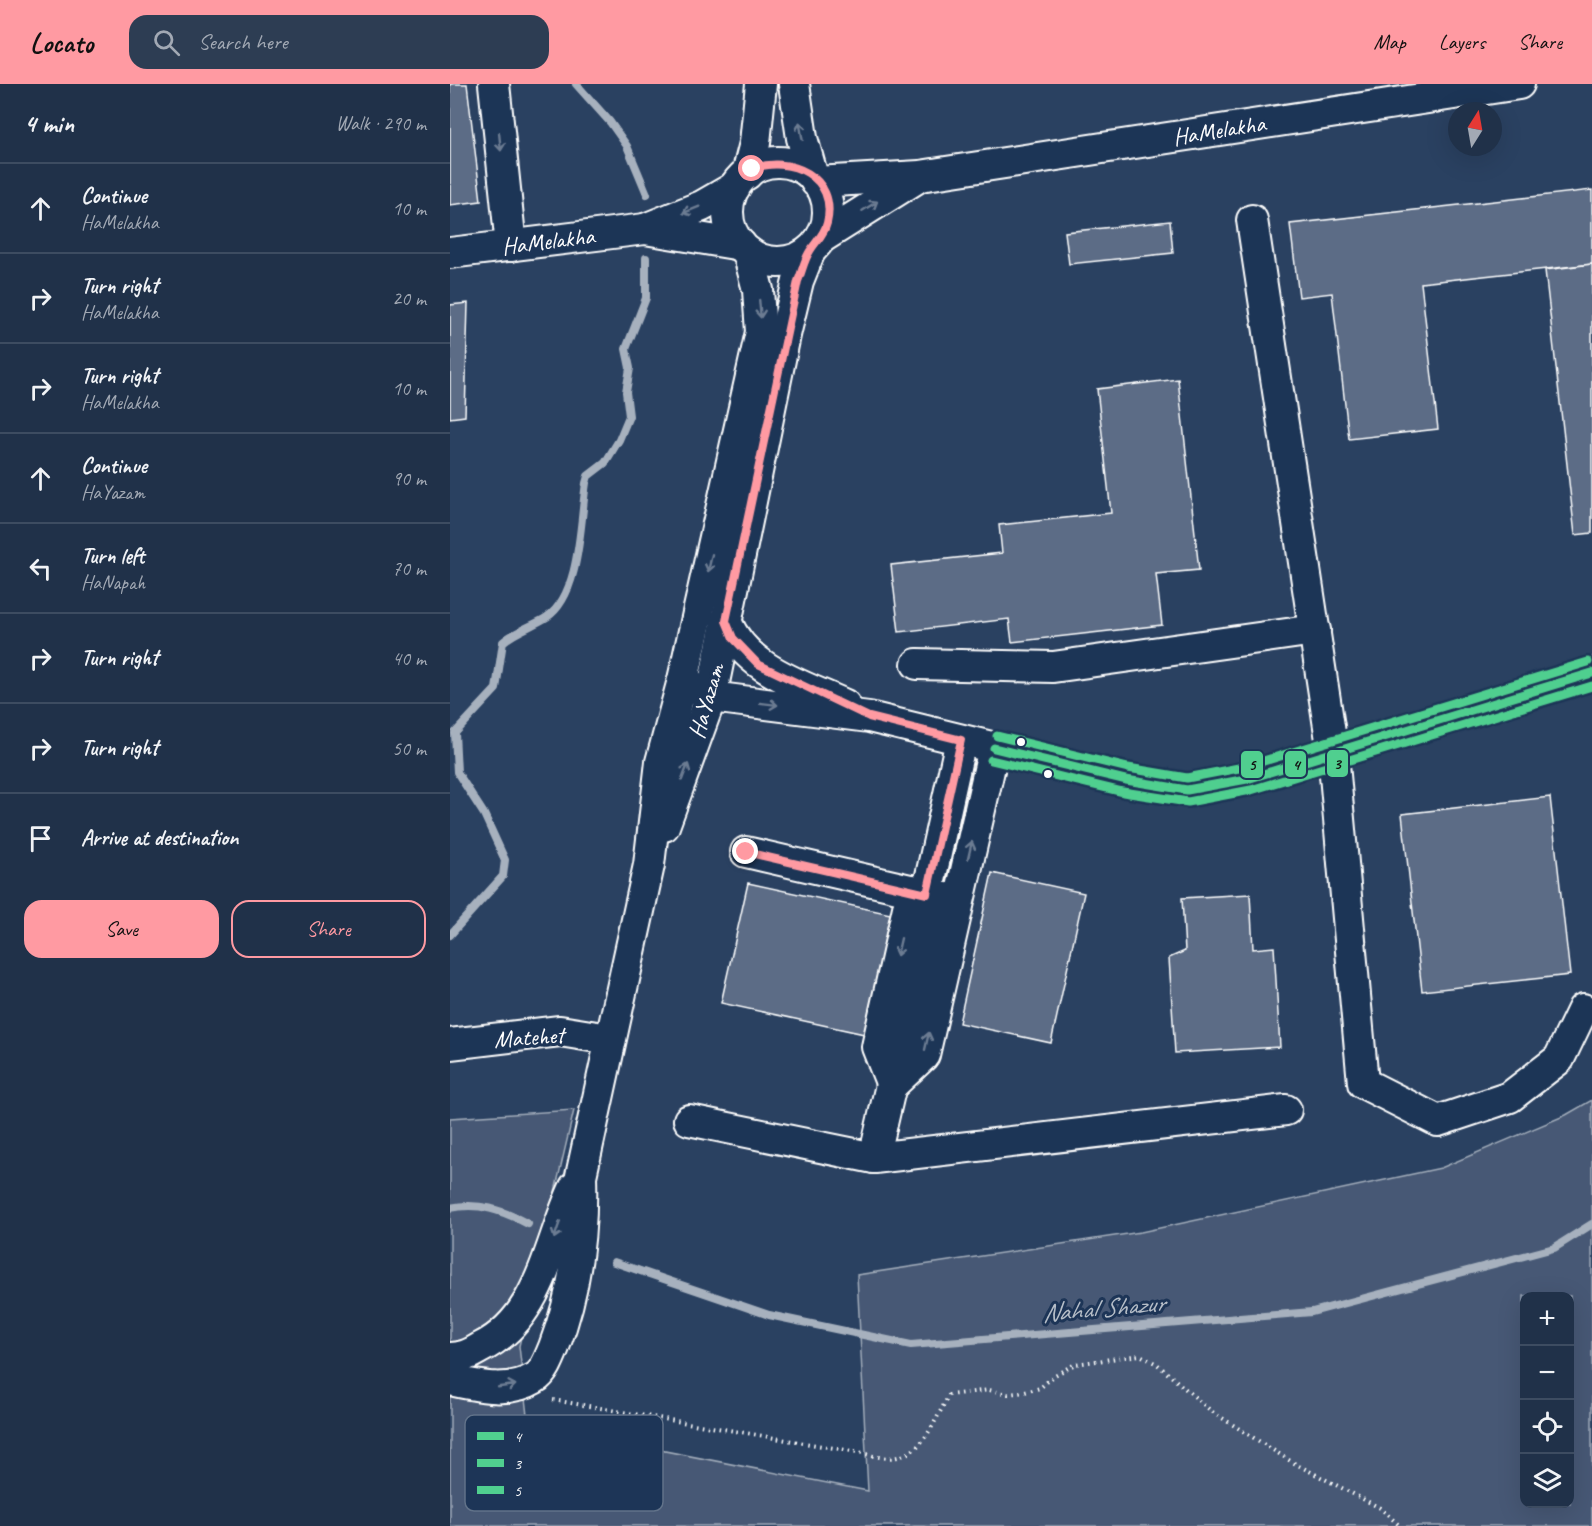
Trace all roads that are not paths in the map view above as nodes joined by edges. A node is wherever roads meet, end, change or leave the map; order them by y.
1 (494, 84) edge
2 (761, 84) edge
3 (794, 84) edge
4 (1519, 84) edge
5 (920, 176) junction
6 (815, 179) junction
7 (741, 181) junction
8 (1252, 220) dead end
9 (645, 229) junction
10 (815, 245) junction
11 (511, 246) junction
12 (744, 249) junction
13 (450, 253) edge
14 (726, 621) junction
15 (1315, 630) junction
16 (917, 664) dead end
17 (1592, 673) edge
18 (683, 680) junction
19 (711, 697) junction
20 (869, 717) junction
21 (961, 740) junction
22 (994, 748) junction
23 (1333, 753) junction
24 (746, 852) dead end
25 (648, 866) junction
26 (933, 895) junction
27 (1583, 1009) dead end
28 (609, 1039) junction
29 (450, 1044) edge
30 (892, 1085) junction
31 (1286, 1110) dead end
32 (689, 1120) dead end
33 (874, 1158) junction
34 (581, 1176) junction
35 (450, 1358) edge
36 (450, 1380) edge

1 -> 11 street
2 - 7 street
6 -> 3 street
4 - 5 street, HaMelakha
5 - 6 street, HaMelakha
10 -> 5 street, HaMelakha
6 - 7 street, HaMelakha
6 - 10 street
7 -> 9 street, HaMelakha
7 - 12 street
8 - 15 street
9 - 11 street, HaMelakha
9 - 12 street, HaMelakha
10 - 12 street, HaMelakha
10 - 14 street, HaYazam
11 - 13 street, HaMelakha
12 -> 18 street, HaYazam
14 - 19 street, HaYazam
14 - 20 street
15 - 16 street
15 - 23 street
17 - 23 street
18 - 19 street
18 - 25 street, HaYazam
19 -> 20 street
25 -> 19 street, HaYazam
20 - 21 street
21 - 22 street
21 - 26 street
22 - 23 street
26 -> 22 street
23 - 27 street
24 - 26 street
25 - 28 street, HaYazam
26 -> 30 street
30 -> 26 street
28 - 29 street, Matehet
28 - 34 street, HaYazam
30 - 33 street
31 - 33 street
32 - 33 street
34 -> 35 street
36 -> 34 street

